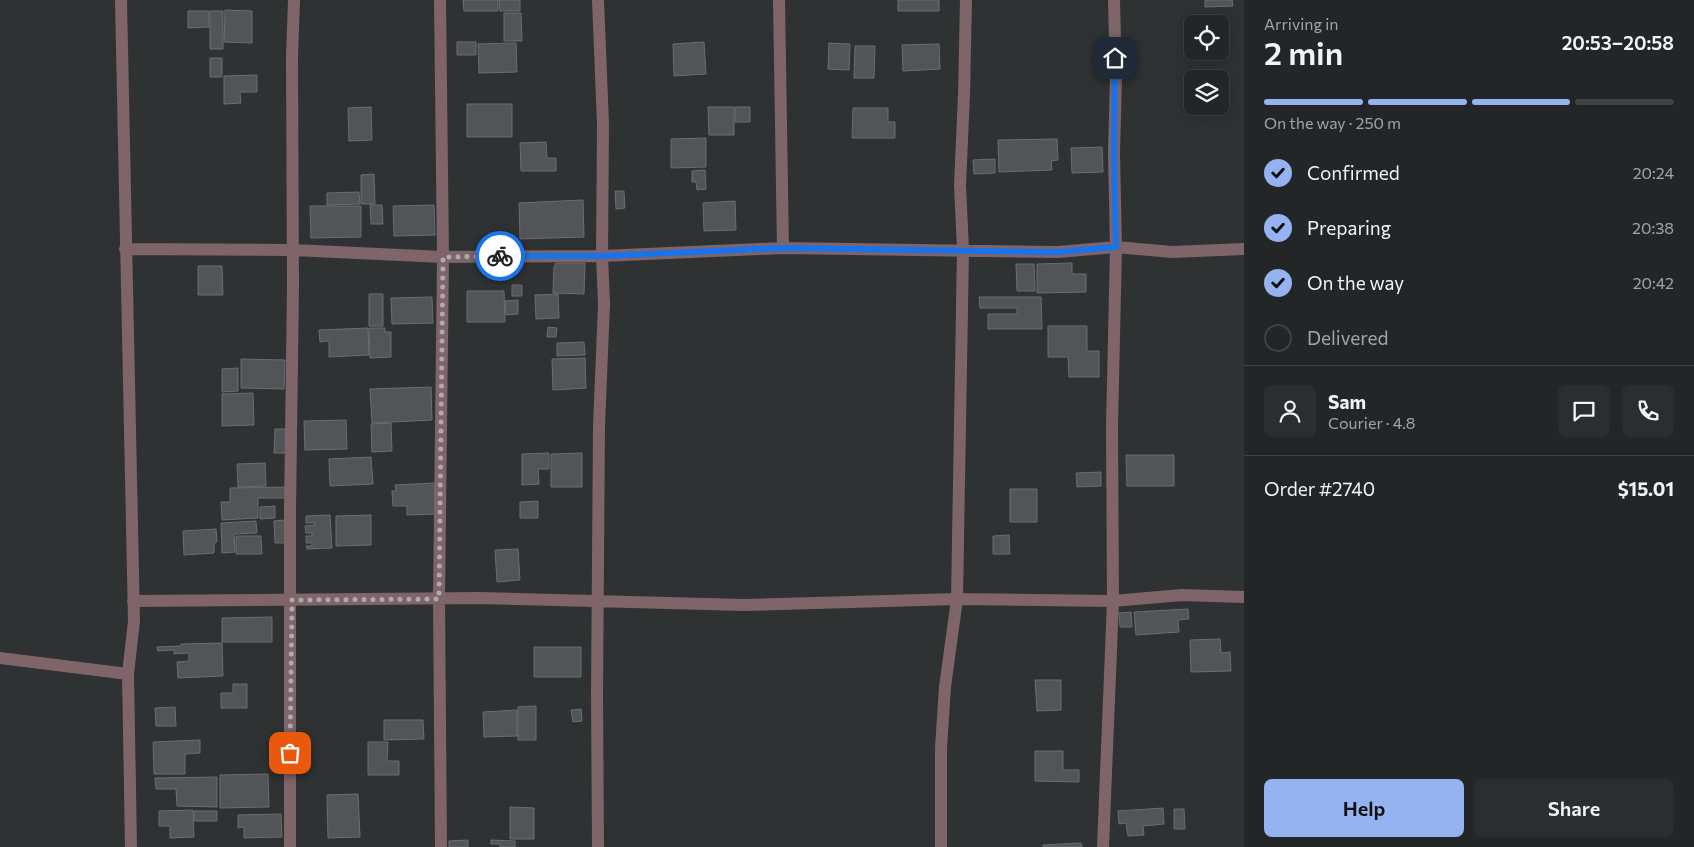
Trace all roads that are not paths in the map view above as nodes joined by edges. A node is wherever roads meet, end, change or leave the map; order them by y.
1 (120, 0) edge
2 (294, 0) edge
3 (440, 0) edge
4 (598, 0) edge
5 (780, 0) edge
6 (966, 0) edge
7 (1114, 0) edge
8 (1116, 247) junction
9 (783, 248) junction
10 (125, 249) junction
11 (1244, 249) edge
12 (293, 250) junction
13 (963, 250) junction
14 (602, 256) junction
15 (443, 257) junction
16 (1244, 597) edge
17 (439, 599) junction
18 (957, 599) junction
19 (292, 600) junction
20 (133, 601) junction
21 (598, 601) junction
22 (1113, 601) junction
23 (0, 658) edge
24 (128, 674) junction
25 (131, 847) edge
26 (290, 847) edge
27 (441, 847) edge
28 (598, 847) edge
29 (941, 847) edge
30 (1103, 847) edge

1 - 10 street
2 - 12 street
3 - 15 street
4 - 14 street
5 - 9 street
6 - 13 street
7 - 8 street
8 - 11 street
8 - 13 street
8 - 22 street
9 - 13 street
9 - 14 street
10 - 12 street
10 - 20 street
12 - 15 street
12 - 19 street
13 - 18 street
14 - 15 street
14 - 21 street
15 - 17 street
16 - 22 street
17 - 19 street
17 - 21 street
17 - 27 street
18 - 21 street
18 - 22 street
18 - 29 street
19 - 20 street
19 - 26 street
20 - 24 street
21 - 28 street
22 - 30 street
23 - 24 street
24 - 25 street

